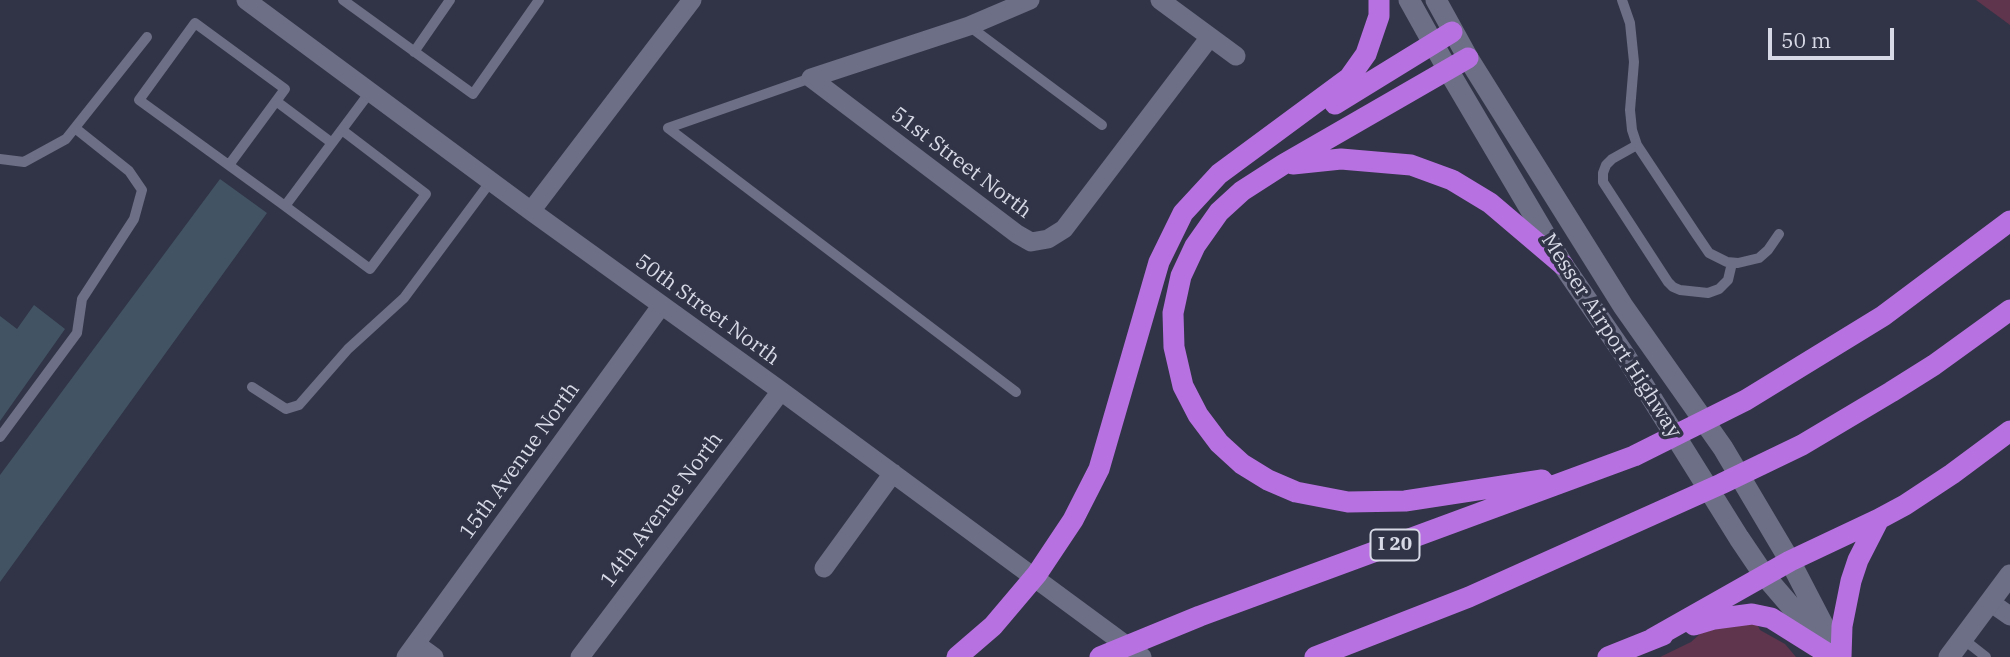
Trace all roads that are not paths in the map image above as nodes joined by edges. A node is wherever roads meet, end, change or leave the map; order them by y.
1 (246, 0) edge
2 (343, 0) edge
3 (450, 0) edge
4 (540, 0) edge
5 (692, 0) edge
6 (1030, 0) edge
7 (1160, 0) edge
8 (1379, 0) edge
9 (1409, 0) edge
10 (1436, 0) edge
11 (1622, 0) edge
12 (969, 26) junction
13 (1452, 32) junction
14 (147, 37) dead end
15 (1210, 37) junction
16 (1433, 43) junction
17 (414, 52) junction
18 (1236, 56) dead end
19 (1468, 58) junction
20 (1448, 70) junction
21 (811, 78) junction
22 (370, 92) junction
23 (276, 101) junction
24 (1102, 125) dead end
25 (75, 128) junction
26 (342, 130) junction
27 (332, 143) junction
28 (1637, 145) junction
29 (0, 159) edge
30 (1284, 164) junction
31 (229, 165) junction
32 (1219, 174) junction
33 (491, 181) junction
34 (285, 206) junction
35 (531, 211) junction
36 (2010, 221) edge
37 (1779, 234) dead end
38 (1732, 262) junction
39 (1563, 265) junction
40 (661, 306) junction
41 (2010, 310) edge
42 (252, 387) dead end
43 (781, 391) junction
44 (1016, 392) dead end
45 (2010, 431) edge
46 (0, 437) edge
47 (893, 473) junction
48 (1589, 473) junction
49 (1880, 519) junction
50 (1790, 561) junction
51 (824, 568) dead end
52 (1764, 575) junction
53 (2010, 575) edge
54 (1990, 602) junction
55 (2010, 617) edge
56 (1652, 639) junction
57 (1963, 639) junction
58 (411, 650) edge
59 (434, 657) edge
60 (580, 657) edge
61 (957, 657) edge
62 (1100, 657) edge
63 (1142, 657) edge
64 (1315, 657) edge
65 (1608, 657) edge
66 (1837, 657) edge
67 (1949, 657) edge
68 (1986, 657) edge

1 - 22 street, 50th Street North
2 - 17 lane
3 - 17 lane
4 - 17 lane
5 - 35 street
6 - 12 street
7 - 15 street
8 - 32 highway
9 - 16 main road, Messer Airport Highway
10 - 13 main road, Messer Airport Highway
11 - 28 lane
12 - 21 street
12 - 24 lane
13 - 16 highway
13 - 19 main road, Messer Airport Highway
14 - 25 lane
15 - 18 street
15 - 21 street, 51st Street North
16 - 20 main road, Messer Airport Highway
16 - 32 highway
19 - 20 highway
19 - 50 main road, Messer Airport Highway
20 - 30 highway
20 - 39 main road, Messer Airport Highway
21 - 44 lane
22 - 26 lane
22 - 33 street, 50th Street North
23 - 27 lane
23 - 31 lane
23 - 31 lane
25 - 29 lane
25 - 46 lane
26 - 27 lane
26 - 34 lane
27 - 34 lane
28 - 38 lane
28 - 38 lane
30 - 39 highway
30 - 48 highway
31 - 34 lane
32 - 61 highway
33 - 35 street, 50th Street North
33 - 42 lane
35 - 40 street, 50th Street North
36 - 48 highway, I 20
37 - 38 lane
39 - 52 main road, Messer Airport Highway
40 - 43 street, 50th Street North
40 - 58 street, 15th Avenue North
41 - 64 highway
43 - 47 street, 50th Street North
43 - 60 street, 14th Avenue North
45 - 49 highway
47 - 51 street
47 - 63 street, 50th Street North
48 - 62 highway, I 20
49 - 50 highway
49 - 66 highway
50 - 52 highway
50 - 66 main road, Messer Airport Highway
52 - 56 highway
52 - 66 main road, Messer Airport Highway
53 - 54 main road
54 - 55 street
54 - 57 main road
56 - 65 highway
56 - 66 highway
57 - 67 main road
57 - 68 lane
58 - 59 street

